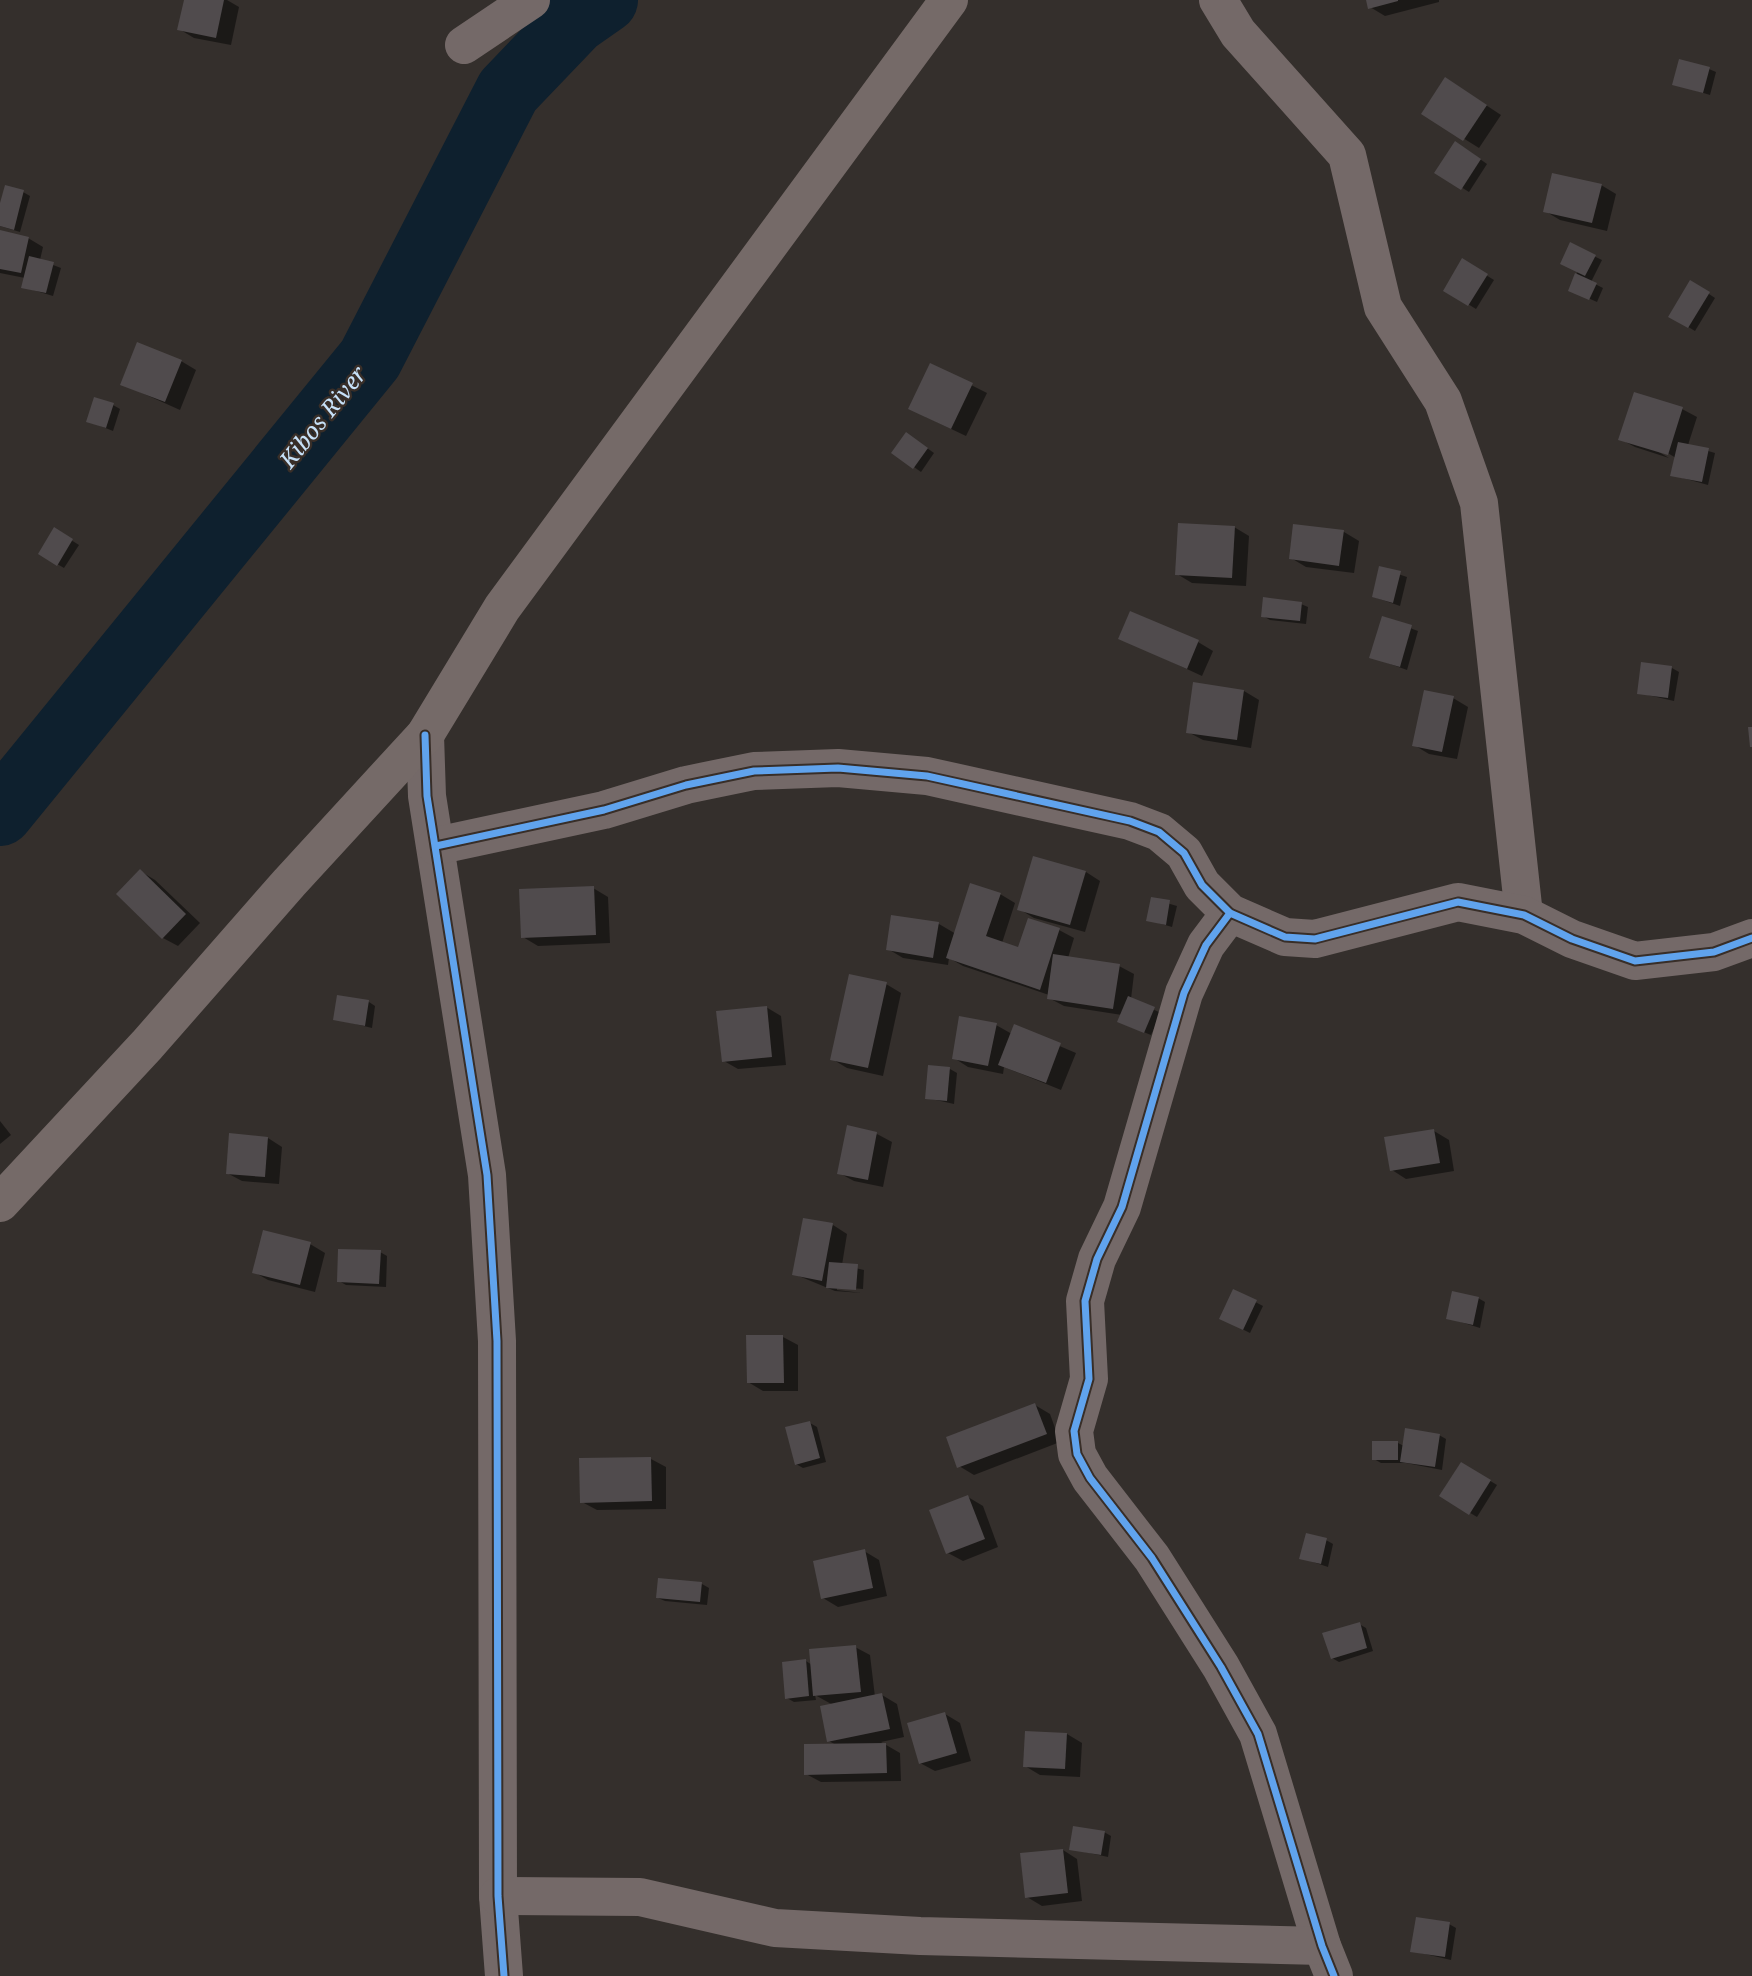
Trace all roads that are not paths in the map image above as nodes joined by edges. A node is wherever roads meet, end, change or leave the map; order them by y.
1 (531, 0) edge
2 (949, 0) edge
3 (1218, 0) edge
4 (464, 45) dead end
5 (425, 735) junction
6 (436, 846) junction
7 (1230, 913) junction
8 (1524, 915) junction
9 (1752, 938) edge
10 (0, 1203) edge
11 (498, 1896) junction
12 (1328, 1961) edge
13 (504, 1976) edge

1 - 4 street
2 - 5 main road
3 - 8 street
5 - 6 street
5 - 10 main road
6 - 7 street
6 - 11 street
7 - 8 street
7 - 12 street
8 - 9 street
11 - 12 street
11 - 13 street

